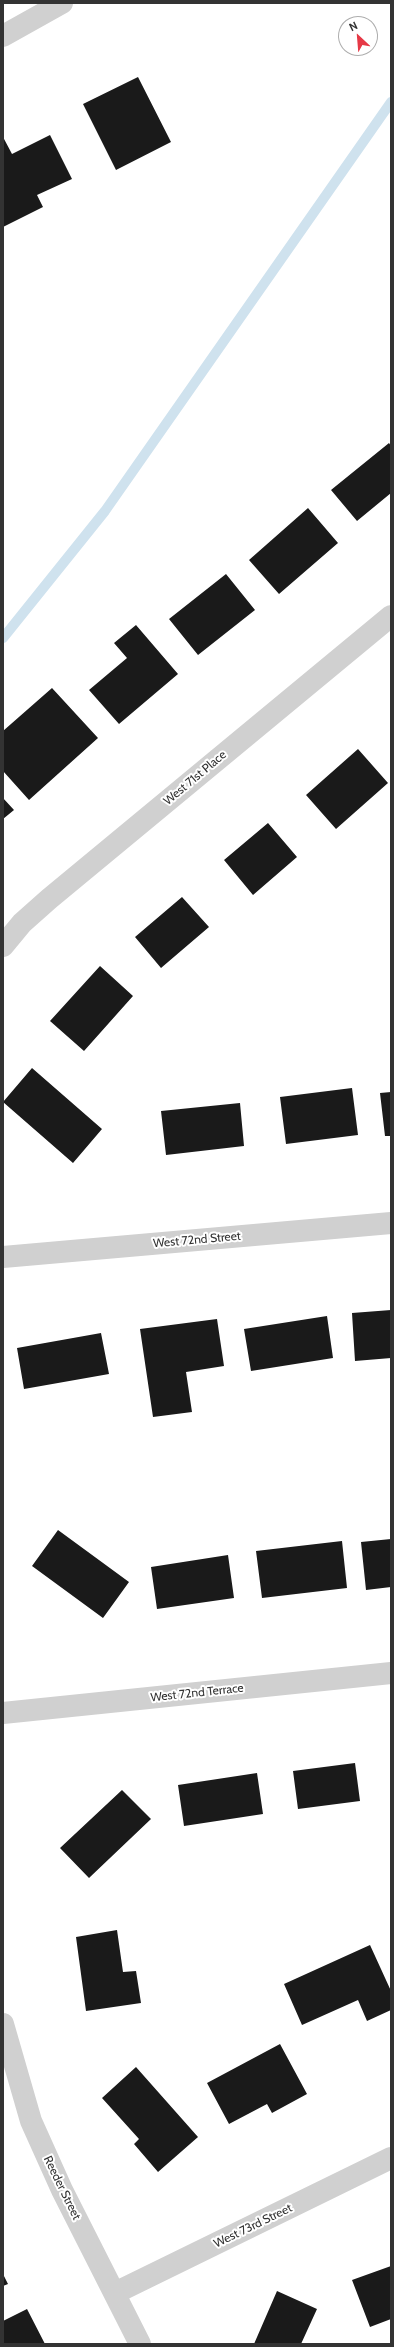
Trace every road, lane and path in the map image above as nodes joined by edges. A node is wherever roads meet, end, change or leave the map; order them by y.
1 (62, 3) edge
2 (3, 36) edge
3 (391, 616) edge
4 (3, 946) edge
5 (391, 1222) edge
6 (3, 1257) edge
7 (391, 1674) edge
8 (3, 1713) edge
9 (3, 2024) edge
10 (391, 2158) edge
11 (115, 2293) junction
12 (140, 2344) edge

1 - 2 street
3 - 4 street, West 71st Place
5 - 6 street, West 72nd Street
7 - 8 street, West 72nd Terrace
9 - 11 street, Reeder Street
10 - 11 street, West 73rd Street
11 - 12 street, Reeder Street

